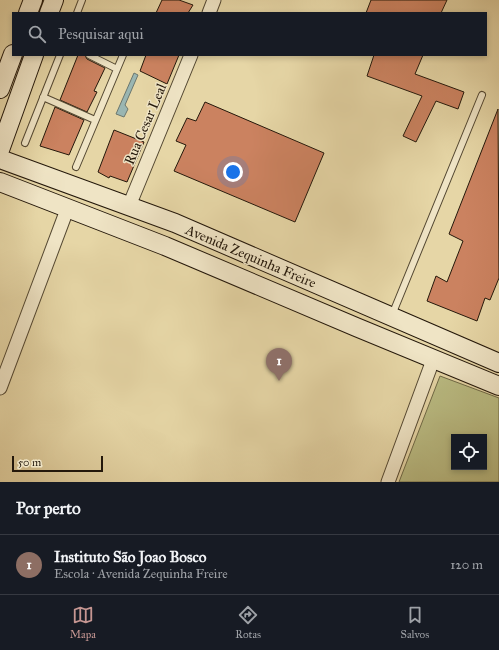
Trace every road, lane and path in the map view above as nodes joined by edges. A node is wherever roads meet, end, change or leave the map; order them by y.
1 (33, 0) edge
2 (54, 0) edge
3 (82, 0) edge
4 (214, 0) edge
5 (28, 12) edge
6 (49, 12) edge
7 (77, 12) edge
8 (209, 12) edge
9 (12, 56) edge
10 (34, 56) edge
11 (60, 56) edge
12 (91, 56) edge
13 (123, 56) edge
14 (191, 56) edge
15 (117, 68) junction
16 (0, 89) edge
17 (482, 95) dead end
18 (43, 97) junction
19 (95, 120) junction
20 (25, 143) dead end
21 (0, 150) edge
22 (0, 159) edge
23 (0, 164) edge
24 (76, 167) dead end
25 (0, 182) edge
26 (129, 206) junction
27 (68, 207) junction
28 (391, 317) junction
29 (433, 360) junction
30 (499, 363) edge
31 (499, 386) edge
32 (0, 388) edge
33 (388, 482) edge

1 - 5 main road
2 - 6 main road
3 - 7 lane
4 - 8 street
9 - 16 main road
10 - 21 main road
11 - 18 lane
12 - 15 lane
13 - 15 lane
14 - 26 street, Rua Cesar Leal
15 - 19 lane
17 - 28 lane
18 - 19 lane
18 - 20 lane
19 - 24 lane
22 - 23 main road
22 - 26 main road, Avenida Zequinha Freire
25 - 27 main road, Avenida Zequinha Freire
26 - 28 main road, Avenida Zequinha Freire
27 - 29 main road, Avenida Zequinha Freire
27 - 32 street
28 - 30 main road, Avenida Zequinha Freire
29 - 31 main road, Avenida Zequinha Freire
29 - 33 street

